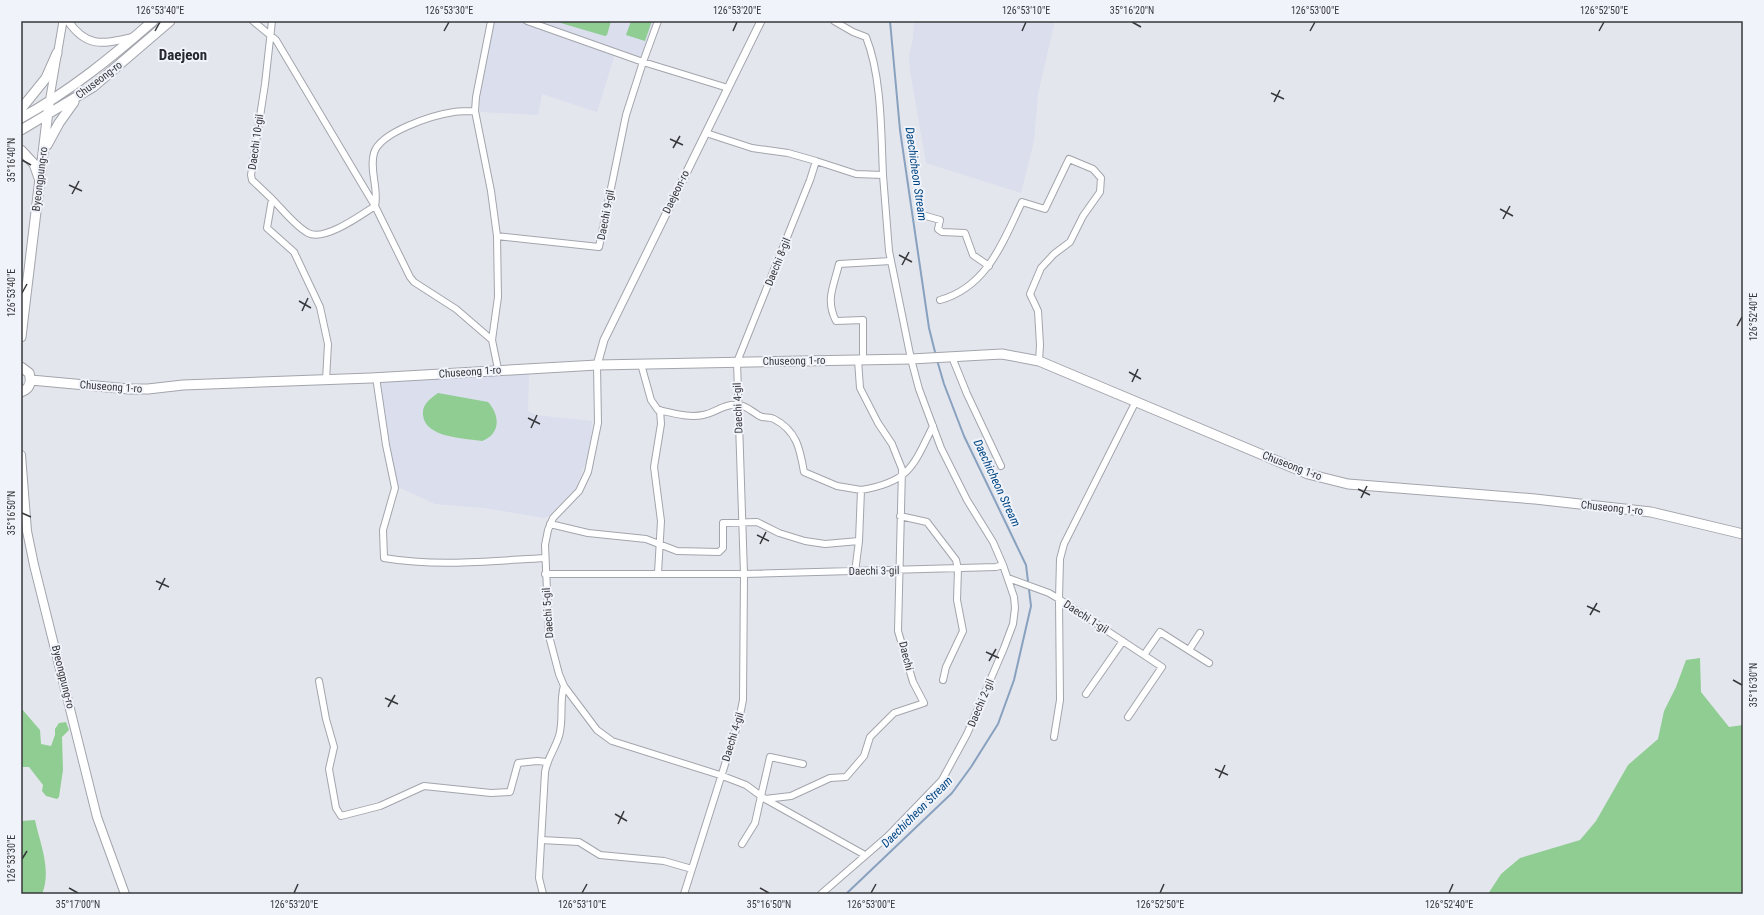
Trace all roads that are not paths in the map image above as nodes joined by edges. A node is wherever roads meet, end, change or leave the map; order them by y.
1 (62, 21) edge
2 (68, 21) edge
3 (152, 21) edge
4 (170, 21) edge
5 (253, 21) edge
6 (272, 21) edge
7 (491, 21) edge
8 (527, 21) edge
9 (658, 21) edge
10 (761, 21) edge
11 (834, 21) edge
12 (269, 34) junction
13 (135, 37) junction
14 (57, 53) junction
15 (643, 62) junction
16 (728, 88) junction
17 (81, 95) junction
18 (49, 103) junction
19 (21, 109) edge
20 (475, 111) junction
21 (47, 116) junction
22 (21, 118) edge
23 (21, 130) edge
24 (706, 132) junction
25 (21, 150) edge
26 (44, 154) junction
27 (816, 161) junction
28 (883, 176) junction
29 (40, 180) junction
30 (272, 199) junction
31 (375, 206) junction
32 (926, 216) dead end
33 (497, 236) junction
34 (891, 261) junction
35 (989, 266) junction
36 (940, 300) dead end
37 (21, 337) edge
38 (492, 340) junction
39 (952, 357) junction
40 (911, 359) junction
41 (861, 360) junction
42 (1039, 361) junction
43 (737, 362) junction
44 (597, 364) junction
45 (641, 364) junction
46 (21, 367) edge
47 (498, 370) junction
48 (376, 377) junction
49 (31, 380) junction
50 (326, 380) junction
51 (21, 392) edge
52 (1136, 401) junction
53 (738, 404) junction
54 (660, 410) junction
55 (933, 426) junction
56 (21, 455) edge
57 (1001, 466) dead end
58 (902, 477) junction
59 (861, 490) junction
60 (900, 516) junction
61 (742, 522) junction
62 (550, 524) junction
63 (1743, 534) edge
64 (859, 541) junction
65 (660, 546) junction
66 (545, 558) junction
67 (1003, 565) junction
68 (958, 569) junction
69 (900, 571) junction
70 (855, 572) junction
71 (658, 573) junction
72 (545, 574) junction
73 (744, 574) junction
74 (1008, 578) junction
75 (1058, 598) junction
76 (1200, 633) dead end
77 (1122, 641) junction
78 (1189, 650) junction
79 (1144, 655) junction
80 (1209, 662) dead end
81 (943, 680) dead end
82 (319, 681) dead end
83 (564, 686) junction
84 (1086, 694) dead end
85 (1128, 717) dead end
86 (1054, 737) dead end
87 (547, 762) junction
88 (802, 764) dead end
89 (720, 776) junction
90 (763, 797) junction
91 (541, 840) junction
92 (742, 844) dead end
93 (865, 856) junction
94 (692, 869) junction
95 (125, 894) edge
96 (543, 894) edge
97 (684, 894) edge
98 (821, 894) edge

1 - 14 street, Byeongpung-ro
2 - 13 street
3 - 13 main road, Chuseong-ro
4 - 17 main road, Chuseong-ro
5 - 12 street
6 - 12 street, Daechi 10-gil
7 - 20 street
8 - 15 street
9 - 15 street
10 - 16 street, Daejeon-ro
11 - 28 street
12 - 30 street, Daechi 10-gil
12 - 31 street
13 - 18 main road, Chuseong-ro
14 - 18 street, Byeongpung-ro
14 - 19 main road
15 - 16 street
15 - 33 street, Daechi 9-gil
16 - 24 street, Daejeon-ro
17 - 21 main road, Chuseong-ro
17 - 26 main road
18 - 21 main road, Byeongpung-ro
18 - 22 main road, Chuseong-ro
20 - 31 street
20 - 33 street
21 - 23 main road, Chuseong-ro
21 - 26 main road, Byeongpung-ro
24 - 27 street
24 - 44 street, Daejeon-ro
25 - 29 main road
26 - 29 main road, Byeongpung-ro
27 - 28 street
27 - 43 street, Daechi 8-gil
28 - 34 street
29 - 37 main road, Byeongpung-ro
30 - 31 street, Daechi 10-gil
30 - 50 street
31 - 38 street
32 - 35 street
33 - 38 street
34 - 40 street
34 - 41 street, Daechi
35 - 36 street
35 - 42 street
38 - 47 street
39 - 40 main road, Chuseong 1-ro
39 - 42 main road, Chuseong 1-ro
39 - 57 street
40 - 41 main road, Chuseong 1-ro
40 - 55 street, Daechi 2-gil
41 - 43 main road, Chuseong 1-ro
41 - 58 street, Daechi
42 - 52 main road, Chuseong 1-ro
43 - 45 main road, Chuseong 1-ro
43 - 53 street, Daechi 4-gil
44 - 45 main road, Chuseong 1-ro
44 - 47 main road, Chuseong 1-ro
44 - 62 street, Daechi 5-gil
45 - 54 street
46 - 49 main road
47 - 48 main road, Chuseong 1-ro
48 - 50 main road, Chuseong 1-ro
48 - 66 street
49 - 50 main road, Chuseong 1-ro
49 - 51 main road
52 - 63 main road, Chuseong 1-ro
52 - 75 street, Daechi 1-gil
53 - 54 street
53 - 59 street
53 - 61 street, Daechi 4-gil
54 - 65 street
55 - 58 street
55 - 67 street, Daechi 2-gil
56 - 95 main road, Byeongpung-ro
58 - 59 street
58 - 60 street, Daechi
59 - 64 street
60 - 68 street
60 - 69 street, Daechi
61 - 64 street
61 - 65 street
61 - 73 street, Daechi 4-gil
62 - 65 street
62 - 66 street, Daechi 5-gil
64 - 70 street
65 - 71 street
66 - 72 street, Daechi 5-gil
67 - 68 street, Daechi 3-gil
67 - 74 street, Daechi 2-gil
68 - 69 street, Daechi 3-gil
68 - 81 street
69 - 70 street, Daechi 3-gil
69 - 90 street, Daechi
70 - 73 street, Daechi 3-gil
71 - 72 street
71 - 73 street
72 - 83 street, Daechi 5-gil
73 - 89 street, Daechi 4-gil
74 - 75 street
74 - 93 street, Daechi 2-gil
75 - 77 street, Daechi 1-gil
75 - 86 street
76 - 78 street
77 - 79 street, Daechi 1-gil
77 - 84 street
78 - 79 street
78 - 80 street
79 - 85 street, Daechi 1-gil
82 - 87 street
83 - 87 street, Daechi 5-gil
83 - 89 street
87 - 91 street, Daechi 5-gil
88 - 90 street
89 - 90 street
89 - 94 street, Daechi 4-gil
90 - 92 street
90 - 93 street
91 - 94 street
91 - 96 street, Daechi 5-gil
93 - 98 street, Daechi 2-gil
94 - 97 street, Daechi 4-gil

